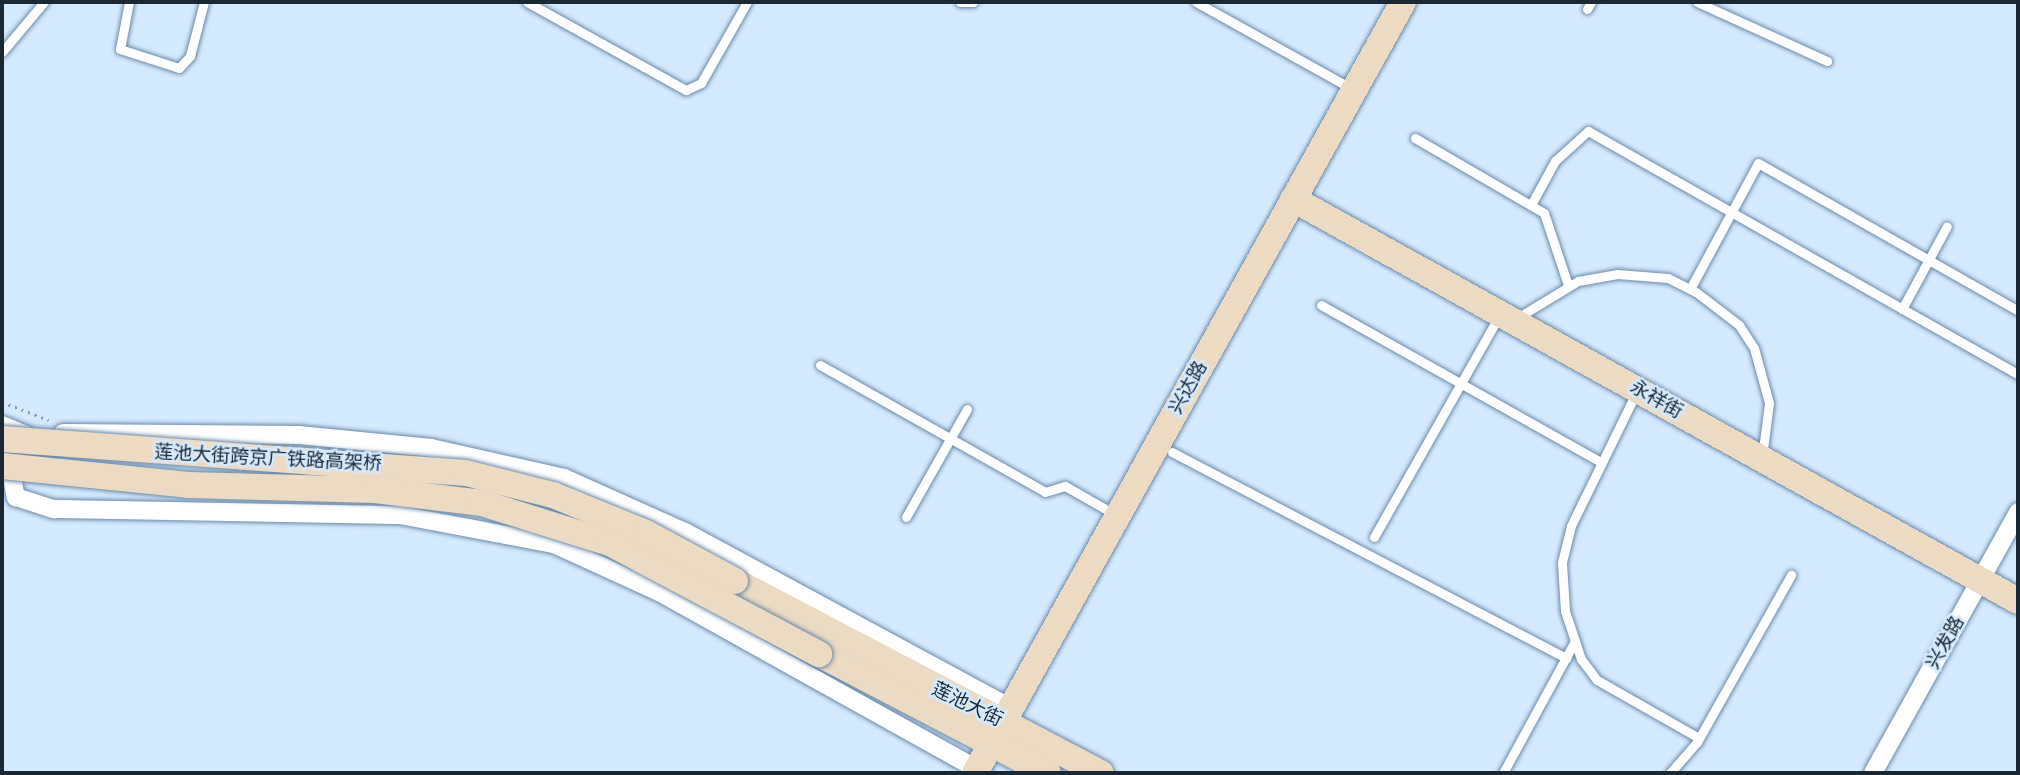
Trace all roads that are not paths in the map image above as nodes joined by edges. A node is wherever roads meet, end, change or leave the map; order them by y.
1 (44, 2) edge
2 (129, 2) edge
3 (204, 2) edge
4 (527, 2) edge
5 (747, 2) edge
6 (960, 2) edge
7 (974, 2) edge
8 (1196, 2) edge
9 (1403, 2) edge
10 (1422, 2) edge
11 (1697, 2) edge
12 (2, 52) edge
13 (1827, 61) dead end
14 (1354, 90) junction
15 (1415, 138) dead end
16 (1301, 203) junction
17 (1532, 203) junction
18 (1731, 213) junction
19 (1947, 226) dead end
20 (1929, 260) junction
21 (1568, 285) junction
22 (1690, 289) junction
23 (1321, 305) dead end
24 (1902, 309) junction
25 (2018, 311) edge
26 (1507, 317) junction
27 (820, 365) dead end
28 (2018, 374) edge
29 (1461, 384) junction
30 (1638, 390) junction
31 (967, 409) dead end
32 (2, 421) edge
33 (35, 434) junction
34 (2, 439) edge
35 (951, 439) junction
36 (1172, 452) junction
37 (1762, 459) junction
38 (1599, 461) junction
39 (2, 466) edge
40 (2018, 512) edge
41 (1118, 516) junction
42 (906, 517) dead end
43 (1374, 537) dead end
44 (1791, 575) dead end
45 (1980, 580) junction
46 (2018, 601) edge
47 (1575, 642) junction
48 (827, 645) junction
49 (1566, 658) junction
50 (1699, 738) junction
51 (997, 746) edge
52 (1048, 773) edge
53 (1101, 773) edge
54 (1503, 773) edge
55 (1671, 773) edge
56 (1873, 773) edge

1 - 12 lane
2 - 3 lane
4 - 5 lane
6 - 7 lane
8 - 14 lane
9 - 14 main road, 兴达路
10 - 16 main road, 兴达路
11 - 13 lane
14 - 16 main road, 兴达路
15 - 17 lane
16 - 26 main road, 永祥街
16 - 36 main road, 兴达路
16 - 41 main road, 兴达路
17 - 18 lane
17 - 21 lane
18 - 20 lane
18 - 22 lane
18 - 24 lane
19 - 20 lane
20 - 24 lane
20 - 25 lane
21 - 22 lane
21 - 26 lane
22 - 37 lane
23 - 29 lane
24 - 28 lane
26 - 29 lane
26 - 30 main road, 永祥街
27 - 35 lane
29 - 38 lane
29 - 43 lane
30 - 37 main road, 永祥街
30 - 38 lane
31 - 35 lane
32 - 33 lane
33 - 51 street
33 - 51 street
34 - 48 main road, 莲池大街跨京广铁路高架桥, bridge
35 - 41 lane
35 - 42 lane
36 - 49 lane
36 - 51 main road, 兴达路
37 - 45 main road, 永祥街
38 - 47 lane
39 - 48 main road, 莲池大街跨京广铁路高架桥, bridge
40 - 45 street, 兴发路
41 - 51 main road, 兴达路
44 - 50 lane
45 - 46 main road, 永祥街
45 - 56 street, 兴发路
47 - 49 lane
47 - 50 lane
48 - 51 main road, 莲池大街
49 - 54 lane
50 - 55 lane
51 - 52 main road, 莲池大街
51 - 53 main road, 莲池大街

